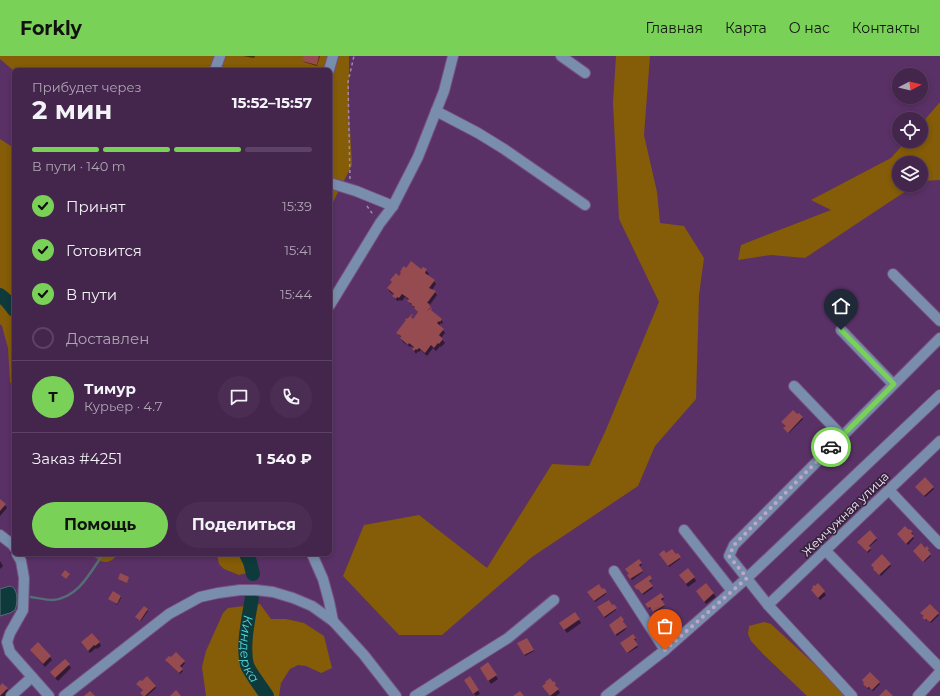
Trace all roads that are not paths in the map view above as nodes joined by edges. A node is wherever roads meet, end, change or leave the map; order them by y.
1 (220, 56) edge
2 (333, 56) edge
3 (453, 56) edge
4 (561, 56) edge
5 (216, 68) edge
6 (330, 68) edge
7 (585, 73) dead end
8 (436, 111) junction
9 (332, 184) edge
10 (585, 205) dead end
11 (392, 206) junction
12 (893, 274) dead end
13 (332, 301) edge
14 (940, 321) edge
15 (841, 330) dead end
16 (940, 338) edge
17 (894, 384) junction
18 (794, 386) dead end
19 (940, 395) edge
20 (842, 436) junction
21 (940, 441) edge
22 (889, 490) junction
23 (684, 530) dead end
24 (0, 535) edge
25 (12, 544) edge
26 (940, 544) edge
27 (826, 550) junction
28 (18, 556) edge
29 (313, 556) edge
30 (614, 571) dead end
31 (747, 578) junction
32 (732, 591) junction
33 (554, 600) dead end
34 (768, 606) junction
35 (333, 621) junction
36 (665, 650) junction
37 (940, 668) edge
38 (940, 672) edge
39 (32, 677) junction
40 (11, 696) edge
41 (49, 696) edge
42 (64, 696) edge
43 (396, 696) edge
44 (415, 696) edge
45 (606, 696) edge
46 (852, 696) edge
47 (918, 696) edge

1 - 5 street
2 - 6 street
3 - 8 street
4 - 7 street
8 - 10 street
8 - 11 street
9 - 11 street
11 - 13 street
12 - 14 street
15 - 17 street
16 - 17 street
17 - 20 street
18 - 20 street
19 - 31 street
20 - 31 street
21 - 22 street, Жемчужная улица
22 - 26 street
22 - 27 street, Жемчужная улица
23 - 32 street
24 - 25 street
27 - 34 street, Жемчужная улица
27 - 37 street
28 - 39 street
29 - 35 street
30 - 36 street
31 - 32 street
31 - 34 street
32 - 36 street
33 - 44 street
34 - 46 street
35 - 42 street
35 - 43 street
36 - 45 street
38 - 47 street
39 - 40 street
39 - 41 street

